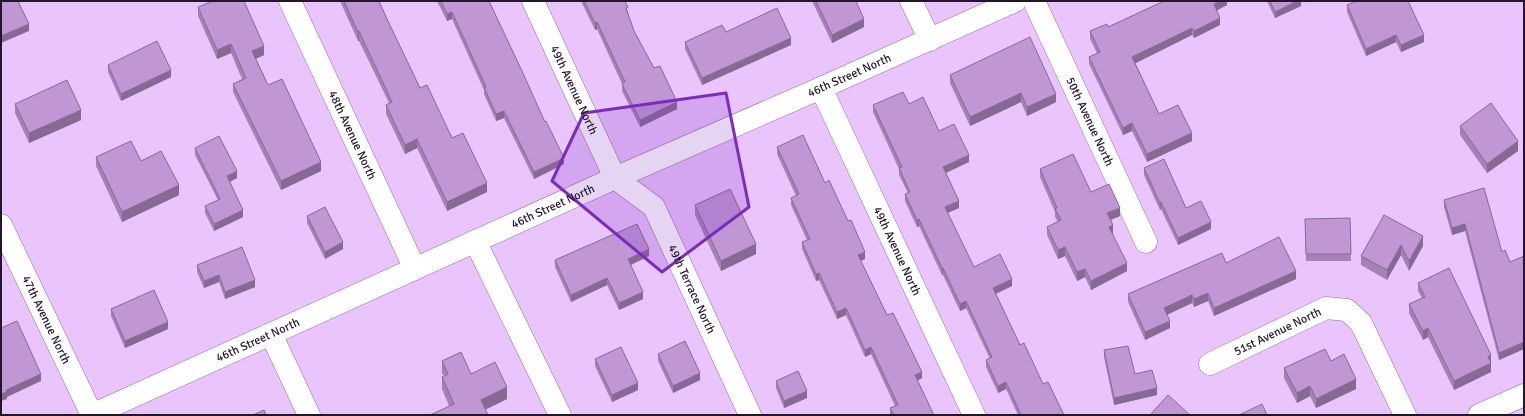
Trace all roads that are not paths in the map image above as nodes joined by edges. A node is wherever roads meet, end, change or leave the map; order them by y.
1 (290, 1) edge
2 (533, 1) edge
3 (911, 1) edge
4 (1015, 1) edge
5 (1034, 1) edge
6 (930, 40) junction
7 (821, 88) junction
8 (615, 178) junction
9 (1, 225) edge
10 (475, 241) junction
11 (1146, 242) dead end
12 (416, 269) junction
13 (271, 334) junction
14 (1210, 364) dead end
15 (1524, 395) edge
16 (92, 415) edge
17 (309, 415) edge
18 (560, 415) edge
19 (750, 415) edge
20 (974, 415) edge
21 (1405, 415) edge
22 (1479, 415) edge

1 - 12 street, 48th Avenue North
2 - 8 street, 49th Avenue North
3 - 6 street
4 - 6 street, 46th Street North
5 - 11 street, 50th Avenue North
6 - 7 street, 46th Street North
7 - 8 street, 46th Street North
7 - 20 street, 49th Avenue North
8 - 10 street, 46th Street North
8 - 19 street, 49th Terrace North
9 - 16 street, 47th Avenue North
10 - 12 street, 46th Street North
10 - 18 street
12 - 13 street, 46th Street North
13 - 16 street, 46th Street North
13 - 17 street
14 - 21 street, 51st Avenue North
15 - 22 street

